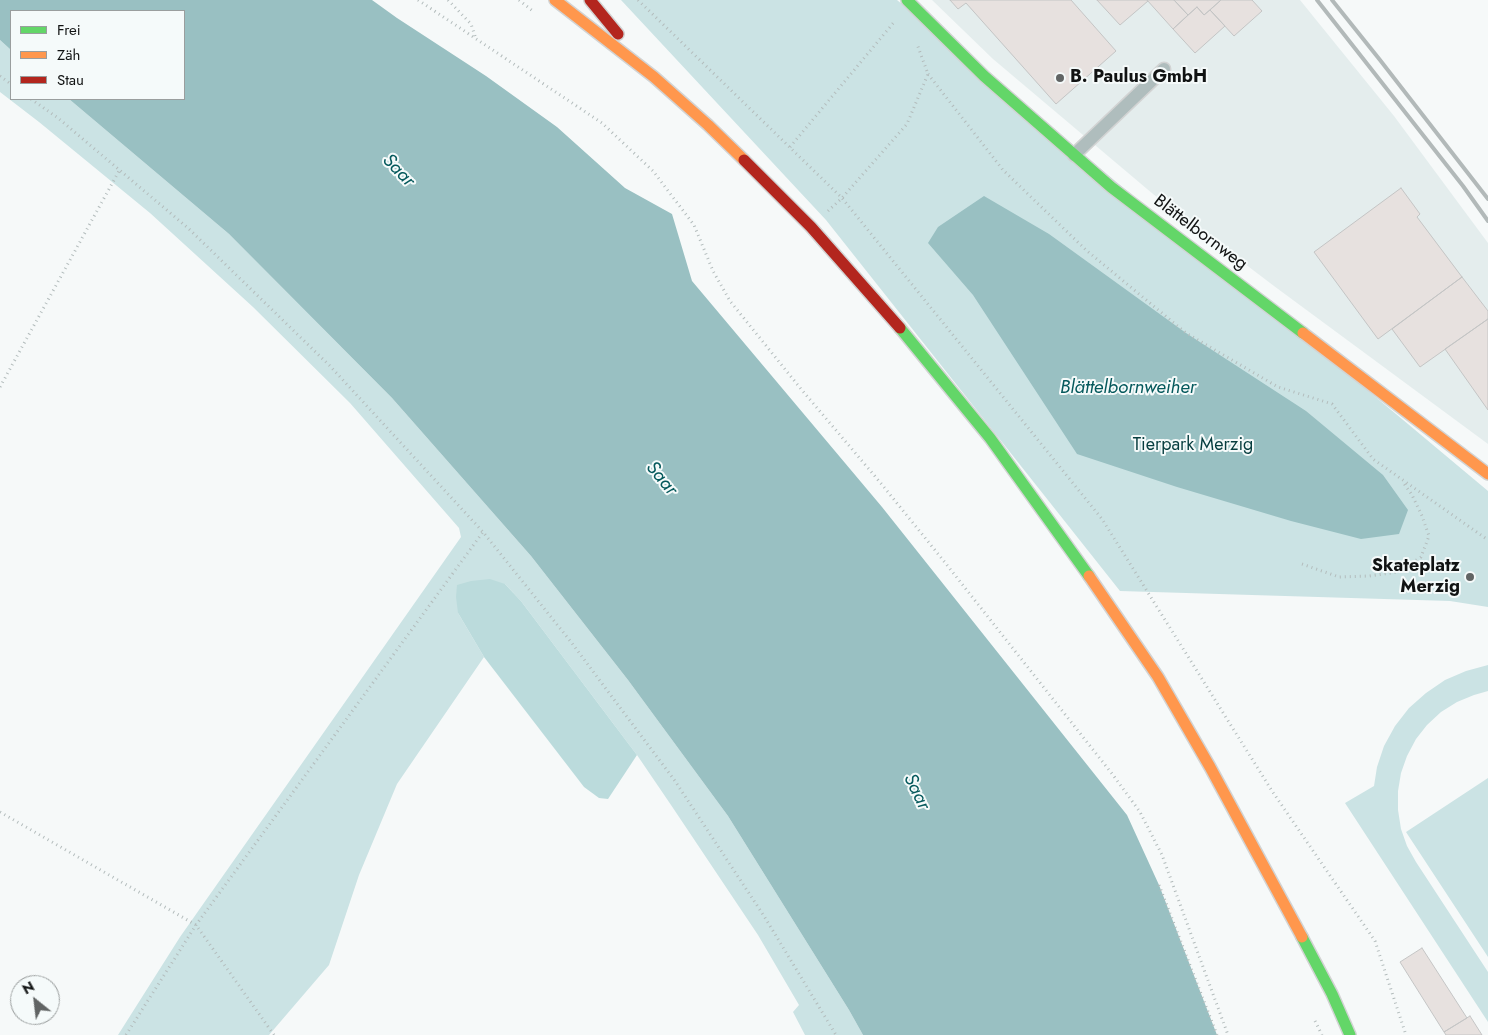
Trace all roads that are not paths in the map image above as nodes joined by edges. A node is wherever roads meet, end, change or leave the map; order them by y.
1 (555, 0) edge
2 (590, 0) edge
3 (908, 2) edge
4 (1164, 69) dead end
5 (654, 77) junction
6 (1074, 155) junction
7 (1488, 474) edge
8 (1350, 1035) edge

1 - 5 main road
2 - 5 main road
3 - 6 main road, Blättelbornweg
4 - 6 lane
5 - 8 main road
6 - 7 main road, Blättelbornweg

